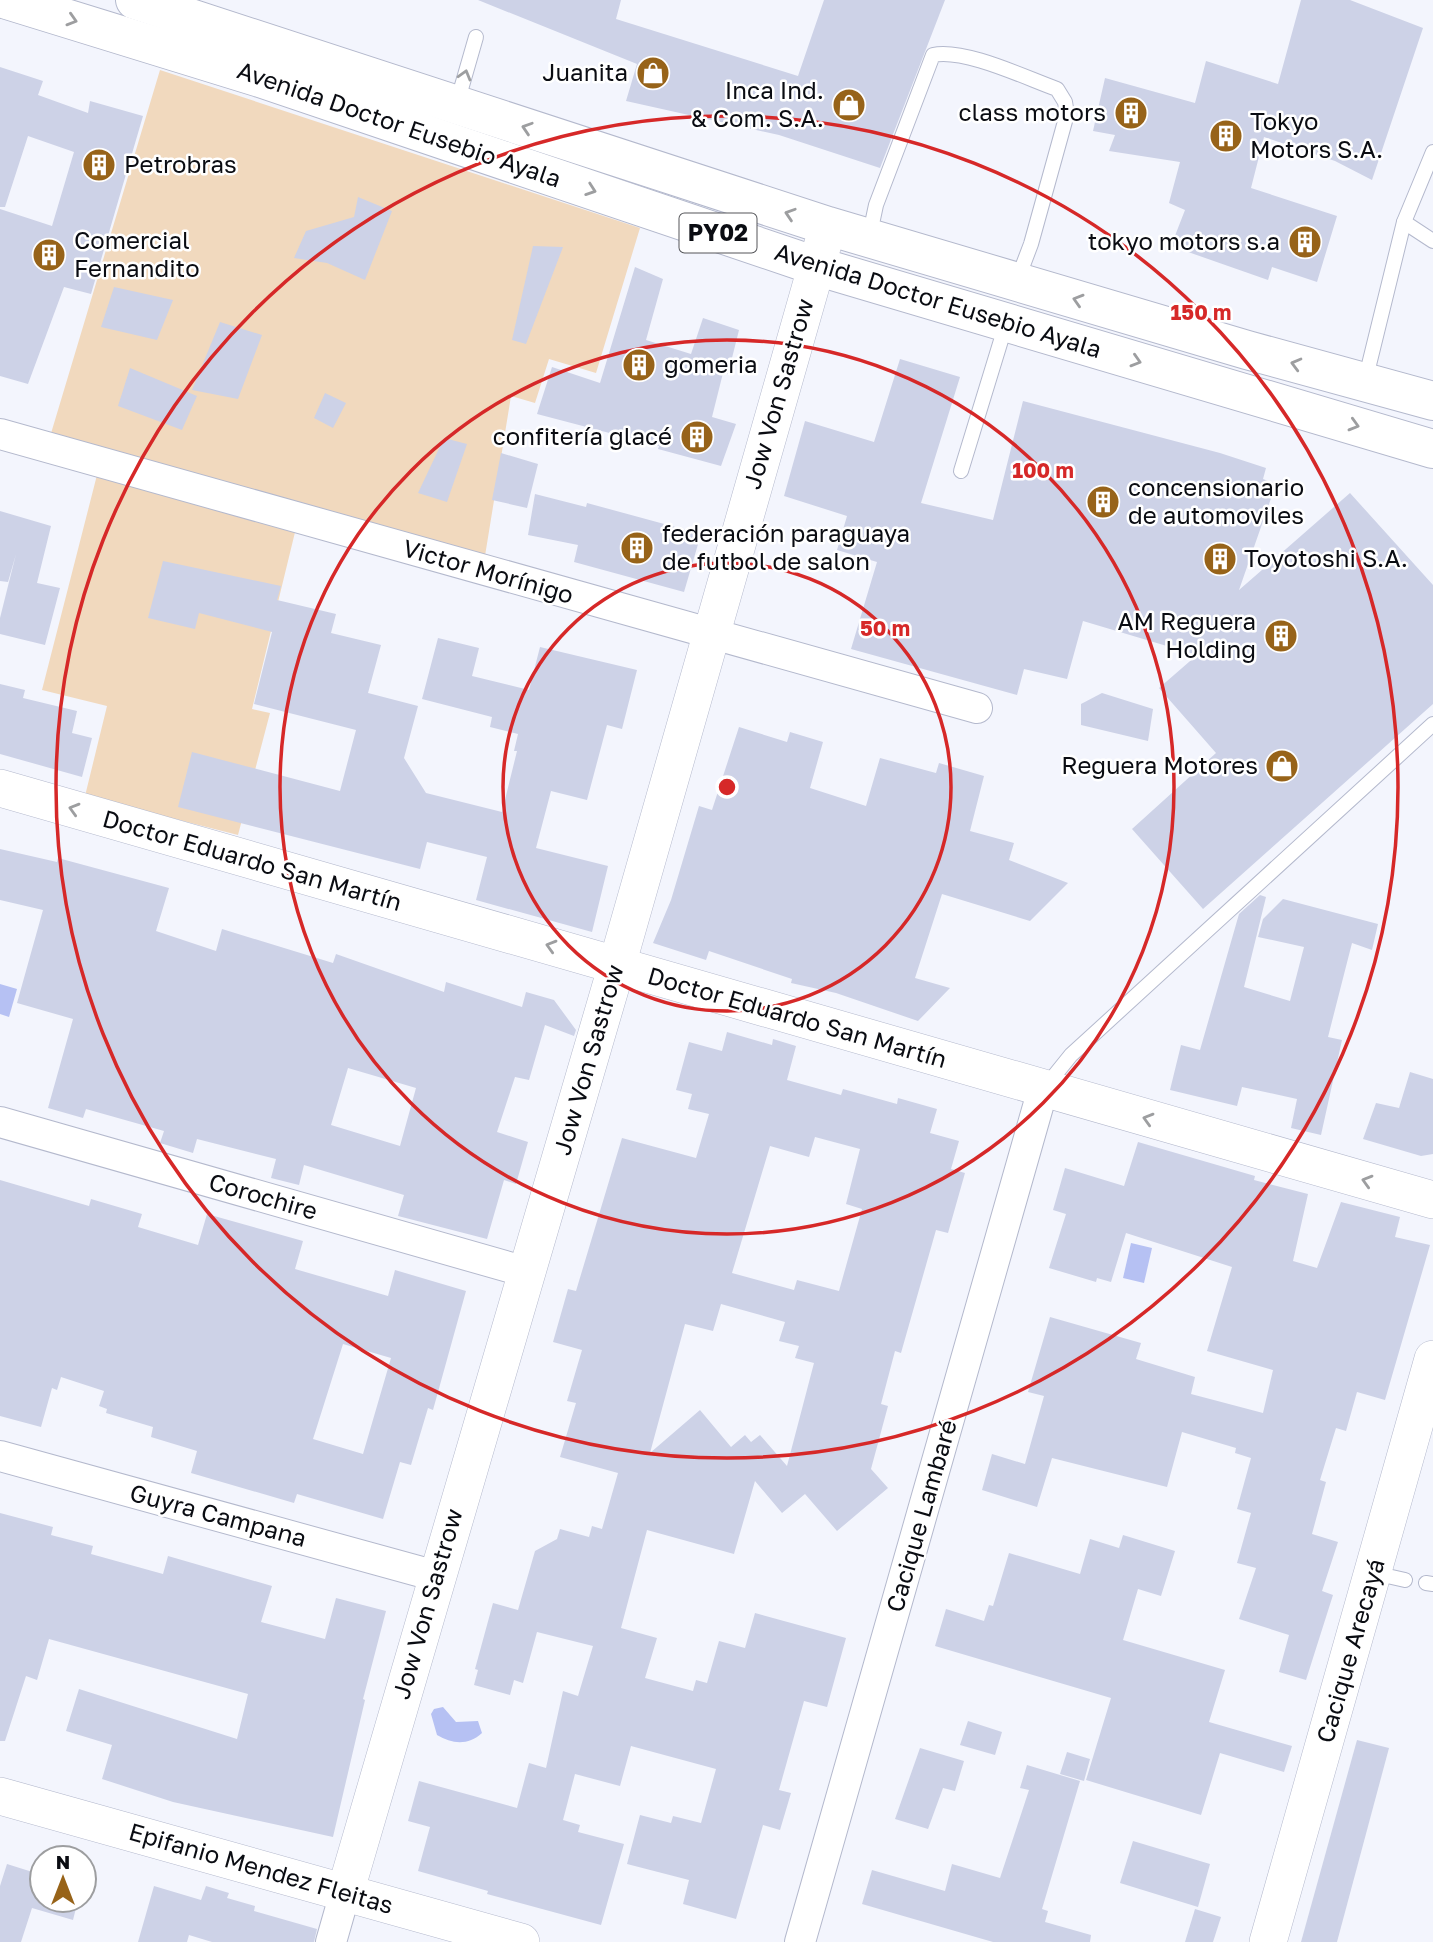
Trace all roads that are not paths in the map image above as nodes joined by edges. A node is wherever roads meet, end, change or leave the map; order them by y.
1 (7, 0) edge
2 (135, 0) edge
3 (476, 37) dead end
4 (260, 78) junction
5 (380, 102) dead end
6 (451, 110) junction
7 (1433, 152) edge
8 (1404, 222) junction
9 (828, 226) junction
10 (869, 238) junction
11 (1433, 241) edge
12 (816, 266) junction
13 (1017, 282) junction
14 (1006, 322) junction
15 (1364, 383) junction
16 (1433, 401) edge
17 (0, 433) edge
18 (1433, 449) edge
19 (961, 471) dead end
20 (710, 635) junction
21 (977, 708) dead end
22 (1433, 723) edge
23 (0, 788) edge
24 (617, 965) junction
25 (1043, 1089) junction
26 (0, 1122) edge
27 (1433, 1200) edge
28 (526, 1272) junction
29 (1433, 1359) edge
30 (0, 1456) edge
31 (436, 1576) junction
32 (0, 1796) edge
33 (345, 1893) junction
34 (331, 1942) edge
35 (521, 1942) edge
36 (800, 1942) edge
37 (1268, 1942) edge

1 -> 4 highway, Avenida Doctor Eusebio Ayala / PY02
2 - 6 highway, Avenida Doctor Eusebio Ayala / PY02
6 -> 3 lane
4 - 5 lane
4 -> 12 highway, Avenida Doctor Eusebio Ayala / PY02
9 -> 6 highway, Avenida Doctor Eusebio Ayala / PY02
7 - 8 lane
8 - 11 lane
8 - 15 lane
9 - 10 highway, Avenida Doctor Eusebio Ayala / PY02
9 - 12 street, Jow Von Sastrow
10 - 13 highway, Avenida Doctor Eusebio Ayala / PY02
10 - 13 lane
12 - 14 highway, Avenida Doctor Eusebio Ayala / PY02
12 - 20 street, Jow Von Sastrow
15 -> 13 highway, Avenida Doctor Eusebio Ayala / PY02
14 -> 18 highway, Avenida Doctor Eusebio Ayala / PY02
14 - 19 lane
15 - 16 highway, Avenida Doctor Eusebio Ayala / PY02
17 - 20 street, Victor Morínigo
20 - 21 street, Victor Morínigo
20 - 24 street, Jow Von Sastrow
22 - 25 lane
24 -> 23 street, Doctor Eduardo San Martín
24 - 25 street, Doctor Eduardo San Martín
24 - 28 street, Jow Von Sastrow
27 -> 25 street, Doctor Eduardo San Martín
25 - 36 street, Cacique Lambaré
26 - 28 street, Corochire
28 - 31 street, Jow Von Sastrow
29 - 37 street, Cacique Arecayá
30 - 31 street, Guyra Campana
31 - 33 street, Jow Von Sastrow
32 - 33 street, Epifanio Mendez Fleitas
33 - 34 street
33 - 35 street, Epifanio Mendez Fleitas

